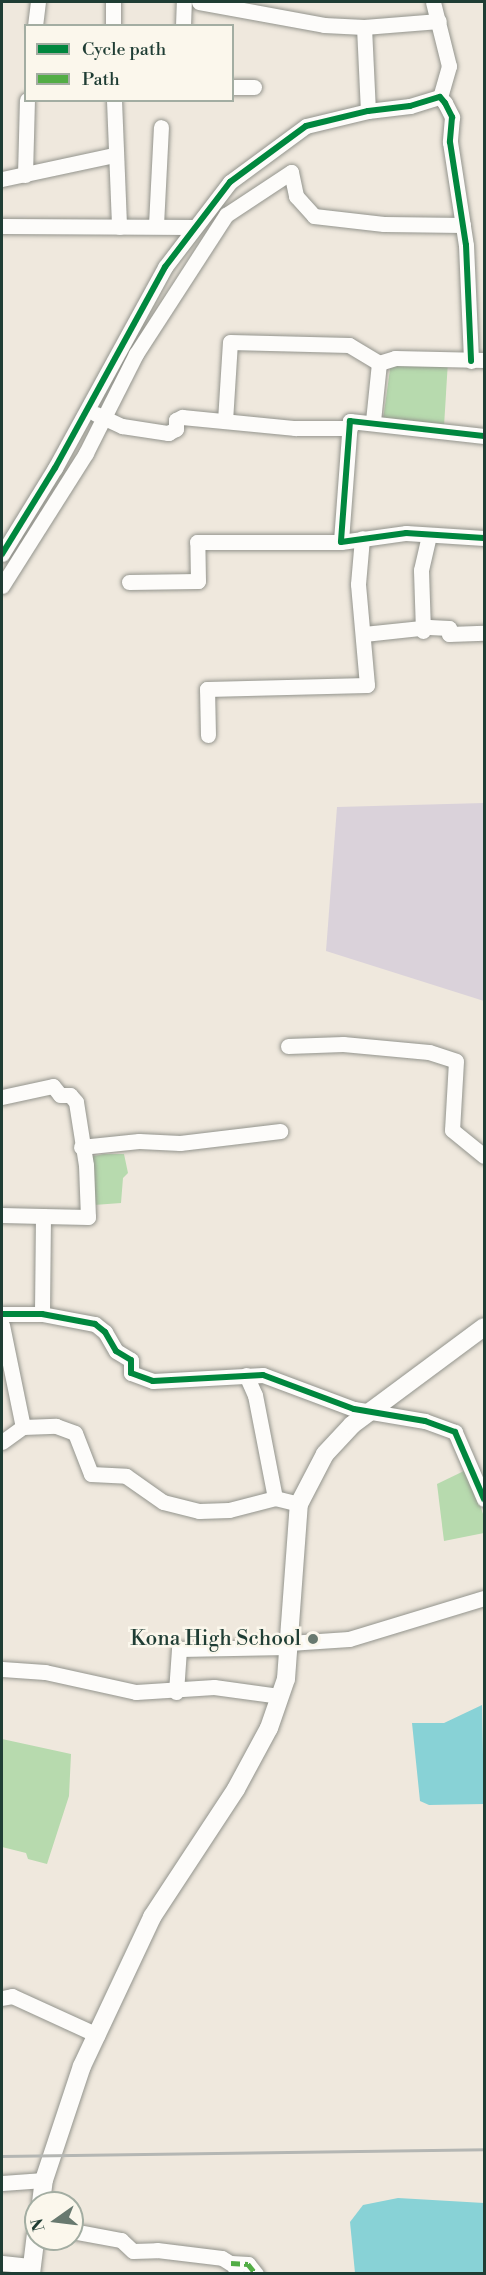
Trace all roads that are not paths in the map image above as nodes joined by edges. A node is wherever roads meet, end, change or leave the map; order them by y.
1 (38, 2) edge
2 (113, 2) edge
3 (184, 2) edge
4 (199, 2) edge
5 (433, 2) edge
6 (439, 21) junction
7 (35, 24) edge
8 (113, 24) edge
9 (183, 24) edge
10 (364, 27) junction
11 (234, 87) edge
12 (254, 87) dead end
13 (440, 97) junction
14 (27, 102) edge
15 (114, 102) edge
16 (368, 111) junction
17 (161, 128) dead end
18 (114, 155) junction
19 (25, 175) junction
20 (2, 178) edge
21 (156, 225) junction
22 (464, 225) junction
23 (2, 226) edge
24 (119, 227) junction
25 (194, 227) junction
26 (478, 360) edge
27 (379, 363) junction
28 (86, 408) junction
29 (104, 418) junction
30 (225, 421) junction
31 (373, 421) junction
32 (350, 428) junction
33 (484, 436) edge
34 (429, 535) junction
35 (362, 538) junction
36 (484, 538) edge
37 (341, 542) junction
38 (2, 554) edge
39 (129, 582) dead end
40 (2, 586) edge
41 (423, 631) junction
42 (364, 633) junction
43 (484, 633) edge
44 (208, 735) dead end
45 (288, 1046) dead end
46 (2, 1097) edge
47 (280, 1131) dead end
48 (81, 1147) junction
49 (484, 1156) edge
50 (2, 1215) edge
51 (43, 1216) junction
52 (2, 1314) edge
53 (42, 1314) junction
54 (2, 1325) edge
55 (484, 1327) edge
56 (246, 1374) junction
57 (7, 1386) edge
58 (371, 1411) junction
59 (23, 1427) junction
60 (2, 1442) edge
61 (276, 1498) junction
62 (484, 1499) edge
63 (299, 1504) junction
64 (484, 1598) edge
65 (289, 1645) junction
66 (2, 1669) edge
67 (176, 1692) junction
68 (280, 1696) junction
69 (2, 1998) edge
70 (97, 2035) junction
71 (44, 2180) junction
72 (2, 2183) edge
73 (43, 2191) edge
74 (84, 2233) edge
75 (34, 2251) edge
76 (2, 2263) edge
77 (233, 2268) edge
78 (31, 2270) edge
79 (256, 2274) edge

1 - 7 street
2 - 8 street
3 - 9 street
4 - 10 street
5 - 6 street
6 - 10 street
6 - 13 street
10 - 16 street
11 - 12 street
13 - 16 street
13 - 22 street
14 - 19 street
15 - 18 street
16 - 25 street
17 - 21 street
18 - 19 street
18 - 24 street
19 - 20 street
21 - 24 street
21 - 25 street
22 - 26 street
22 - 29 street
23 - 24 street
25 - 28 street
26 - 27 street
27 - 30 street
27 - 31 street
28 - 29 street
28 - 38 street
29 - 30 street
29 - 40 street
30 - 32 street
31 - 32 street
31 - 33 street
32 - 37 street
34 - 35 street
34 - 36 street
34 - 41 street
35 - 37 street
35 - 42 street
37 - 39 street
41 - 42 street
41 - 43 street
42 - 44 street
45 - 49 street
46 - 48 street
47 - 48 street
48 - 51 street
50 - 51 street
51 - 53 street
52 - 53 street
53 - 56 street
54 - 57 street
55 - 58 main road
56 - 58 street
56 - 61 street
57 - 59 street
58 - 62 street
58 - 63 main road
59 - 60 street
59 - 61 street
61 - 63 street
63 - 65 main road
64 - 65 street
65 - 67 street
65 - 68 main road
66 - 67 street
67 - 68 street
68 - 70 main road
69 - 70 street
70 - 71 main road
71 - 72 street
71 - 73 main road
74 - 77 street
75 - 78 main road
76 - 78 street
77 - 79 street

